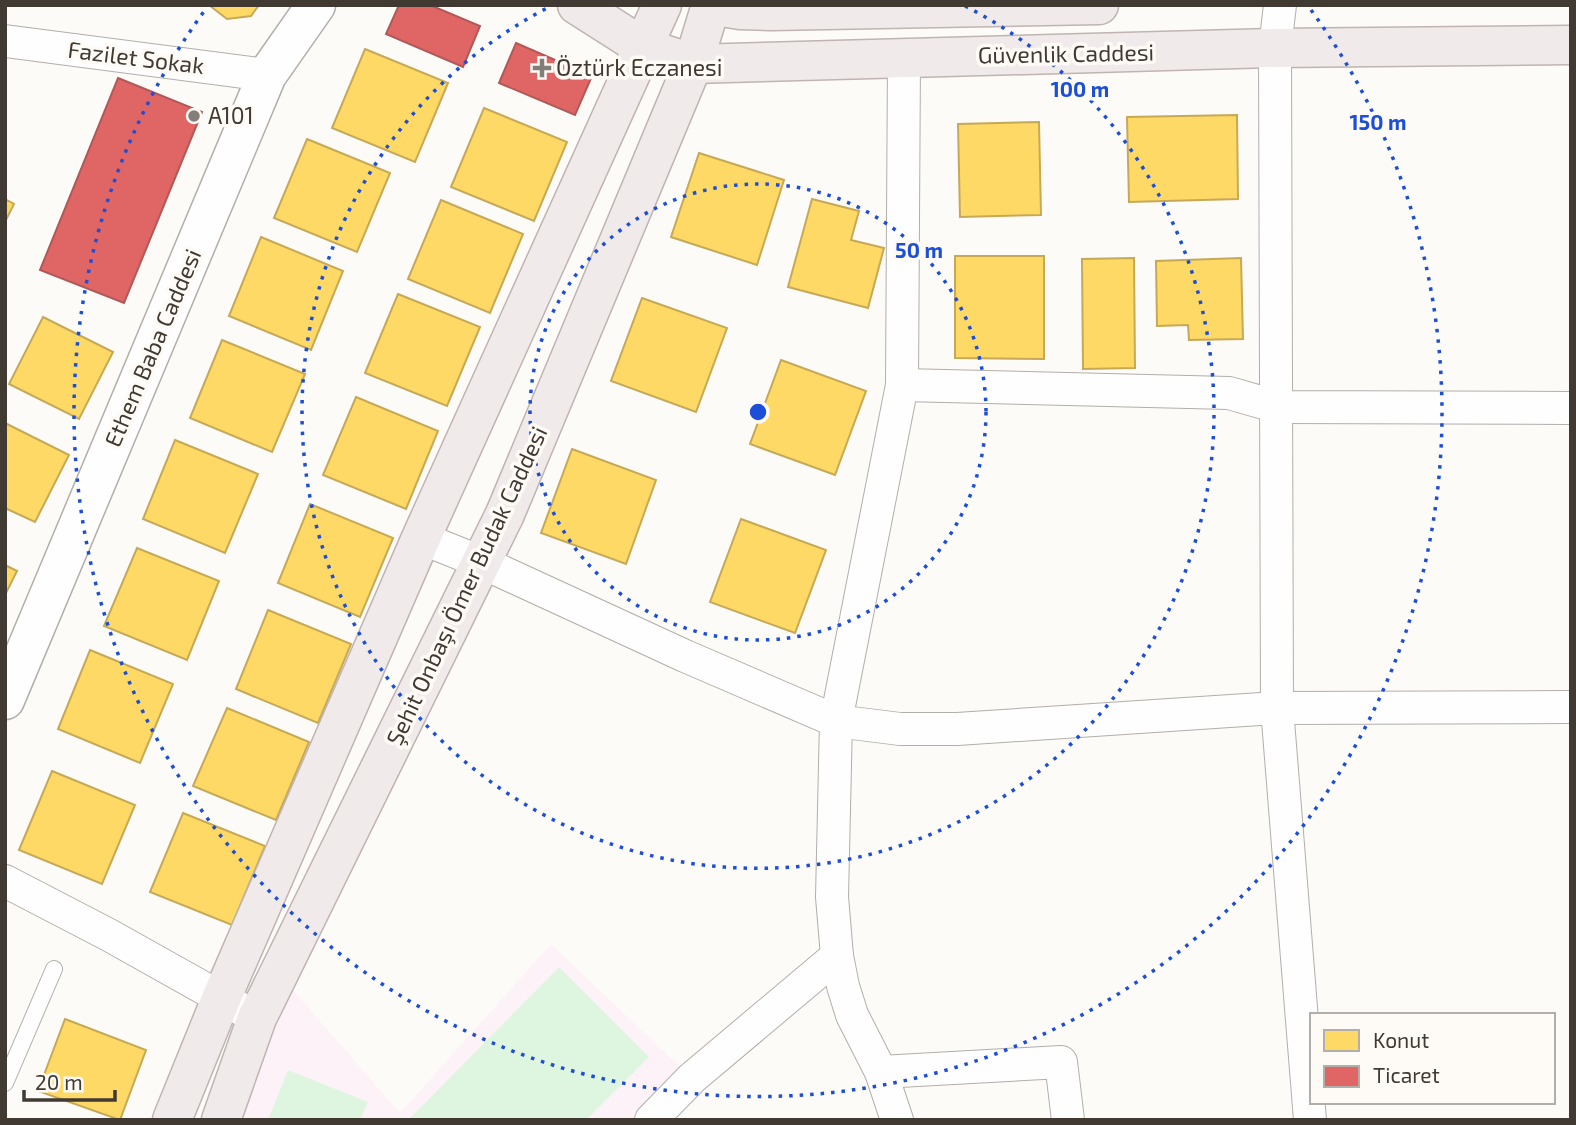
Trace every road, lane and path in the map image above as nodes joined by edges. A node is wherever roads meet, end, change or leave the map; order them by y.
1 (316, 5) edge
2 (577, 5) edge
3 (662, 5) edge
4 (710, 5) edge
5 (1099, 5) edge
6 (1280, 5) edge
7 (5, 41) edge
8 (1571, 45) edge
9 (643, 47) junction
10 (1275, 48) junction
11 (904, 58) junction
12 (693, 64) junction
13 (267, 75) junction
14 (902, 385) junction
15 (1278, 407) junction
16 (1571, 408) edge
17 (421, 538) junction
18 (483, 563) junction
19 (5, 700) edge
20 (1571, 707) edge
21 (1278, 708) junction
22 (836, 721) junction
23 (5, 881) edge
24 (837, 956) junction
25 (54, 969) dead end
26 (221, 999) junction
27 (257, 1018) junction
28 (881, 1072) junction
29 (5, 1083) edge
30 (172, 1120) edge
31 (221, 1120) edge
32 (651, 1120) edge
33 (897, 1120) edge
34 (1068, 1120) edge
35 (1310, 1120) edge

1 - 13 street, Ethem Baba Caddesi
2 - 9 main road, Güvenlik Caddesi
3 - 9 main road
4 - 5 main road
4 - 12 main road, Şehit Onbaşı Ömer Budak Caddesi
6 - 10 street
7 - 13 street, Fazilet Sokak
8 - 10 main road, Güvenlik Caddesi
9 - 12 main road, Güvenlik Caddesi
9 - 17 main road
10 - 11 main road, Güvenlik Caddesi
10 - 15 street
11 - 12 main road, Güvenlik Caddesi
11 - 14 street
12 - 18 main road, Şehit Onbaşı Ömer Budak Caddesi
13 - 19 street, Ethem Baba Caddesi
14 - 15 street
14 - 22 street
15 - 16 street
15 - 21 street
17 - 18 street
17 - 26 main road
18 - 22 street
18 - 27 main road, Şehit Onbaşı Ömer Budak Caddesi
20 - 21 street
21 - 22 street
21 - 35 street
22 - 24 street
23 - 26 street
24 - 28 street
24 - 32 street
25 - 29 lane
26 - 27 street
26 - 30 main road
27 - 31 main road, Şehit Onbaşı Ömer Budak Caddesi
28 - 33 street
28 - 34 street

